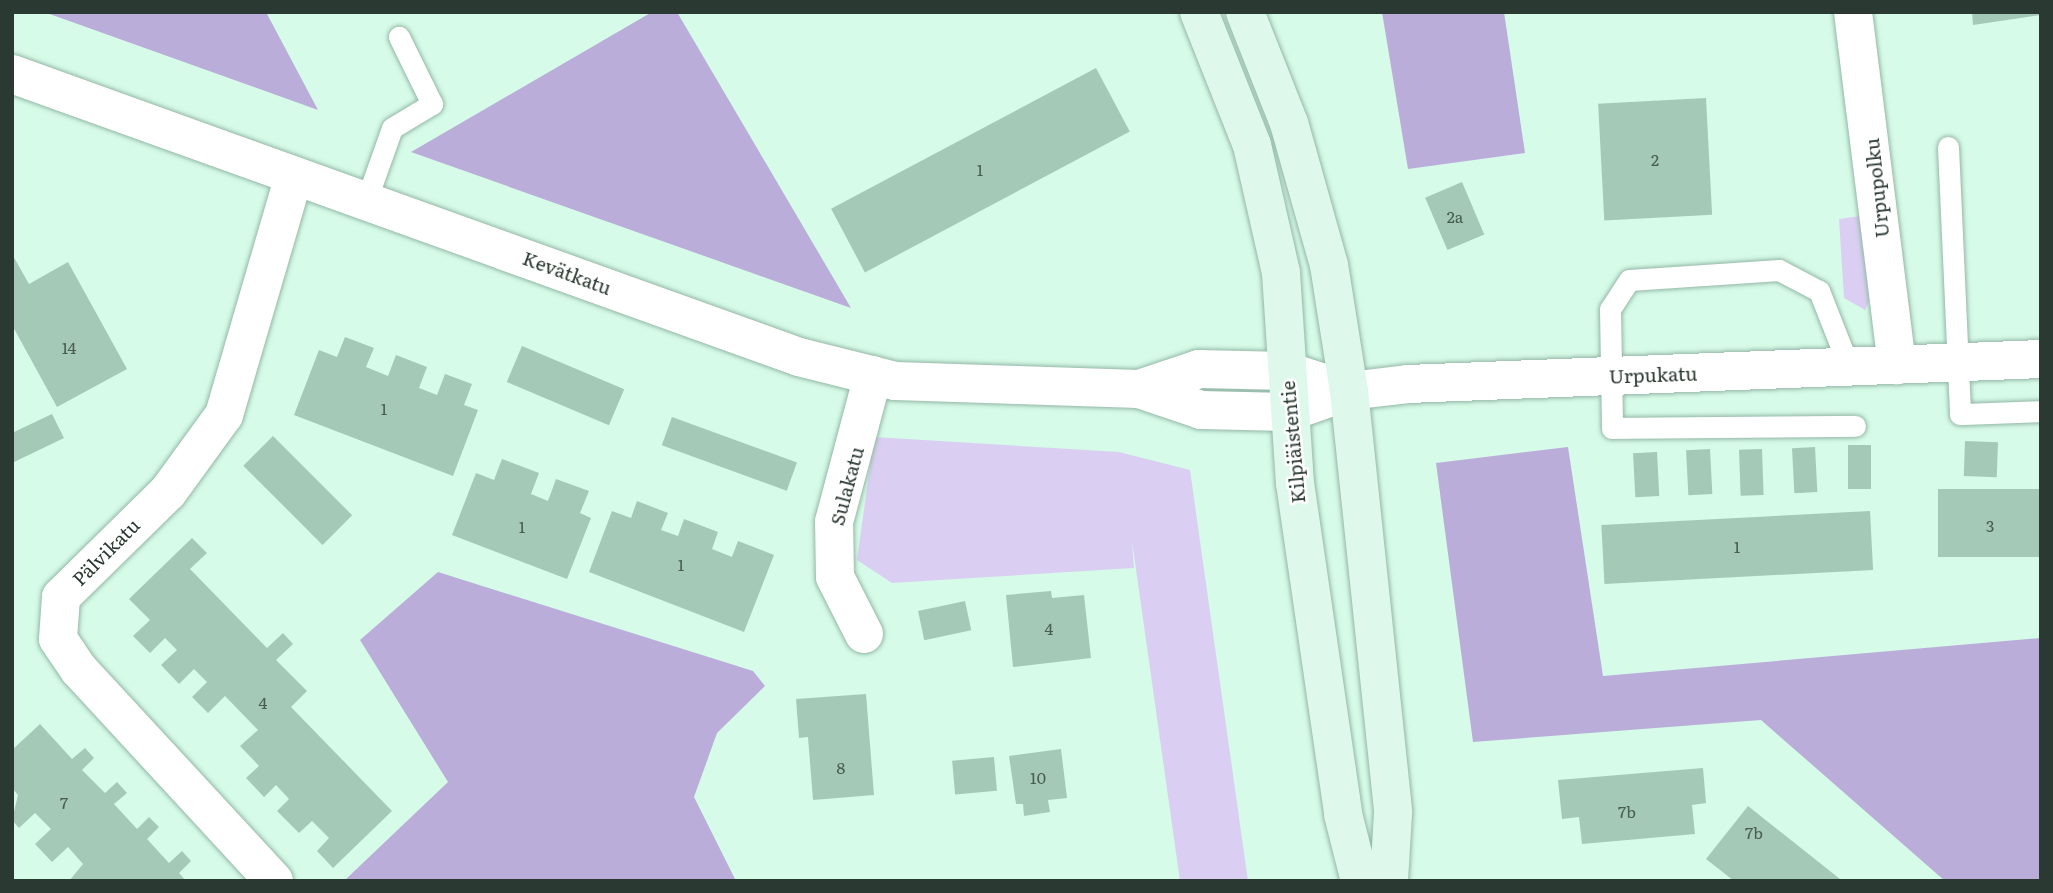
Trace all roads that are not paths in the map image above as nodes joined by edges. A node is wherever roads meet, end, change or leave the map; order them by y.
1 (1199, 12) edge
2 (1245, 12) edge
3 (1853, 12) edge
4 (399, 37) dead end
5 (12, 74) edge
6 (1948, 147) dead end
7 (295, 176) junction
8 (366, 201) junction
9 (2041, 359) edge
10 (1958, 363) junction
11 (1897, 365) junction
12 (1849, 367) junction
13 (1287, 371) junction
14 (873, 375) junction
15 (1607, 377) junction
16 (1139, 389) junction
17 (1349, 391) junction
18 (2041, 411) edge
19 (1289, 412) junction
20 (1855, 426) dead end
21 (864, 634) dead end
22 (274, 881) edge
23 (1360, 881) edge
24 (1389, 881) edge

1 - 13 street, Kilpiäistentie
2 - 17 street
3 - 11 street, Urpupolku
4 - 8 lane
5 - 7 street, Kevätkatu
6 - 10 lane
7 - 8 street, Kevätkatu
7 - 22 street, Pälvikatu
8 - 14 street, Kevätkatu
9 - 10 street, Urpukatu
10 - 11 street, Urpukatu
10 - 18 lane
11 - 12 street, Urpukatu
12 - 15 street, Urpukatu
12 - 15 lane
13 - 16 street, Kevätkatu
13 - 17 street, Kevätkatu
13 - 19 street, Kilpiäistentie
14 - 16 street, Kevätkatu
14 - 21 street, Sulakatu
15 - 17 street, Urpukatu
15 - 20 lane
16 - 19 street, Kevätkatu
17 - 19 street, Kevätkatu
17 - 24 street
19 - 23 street, Kilpiäistentie

